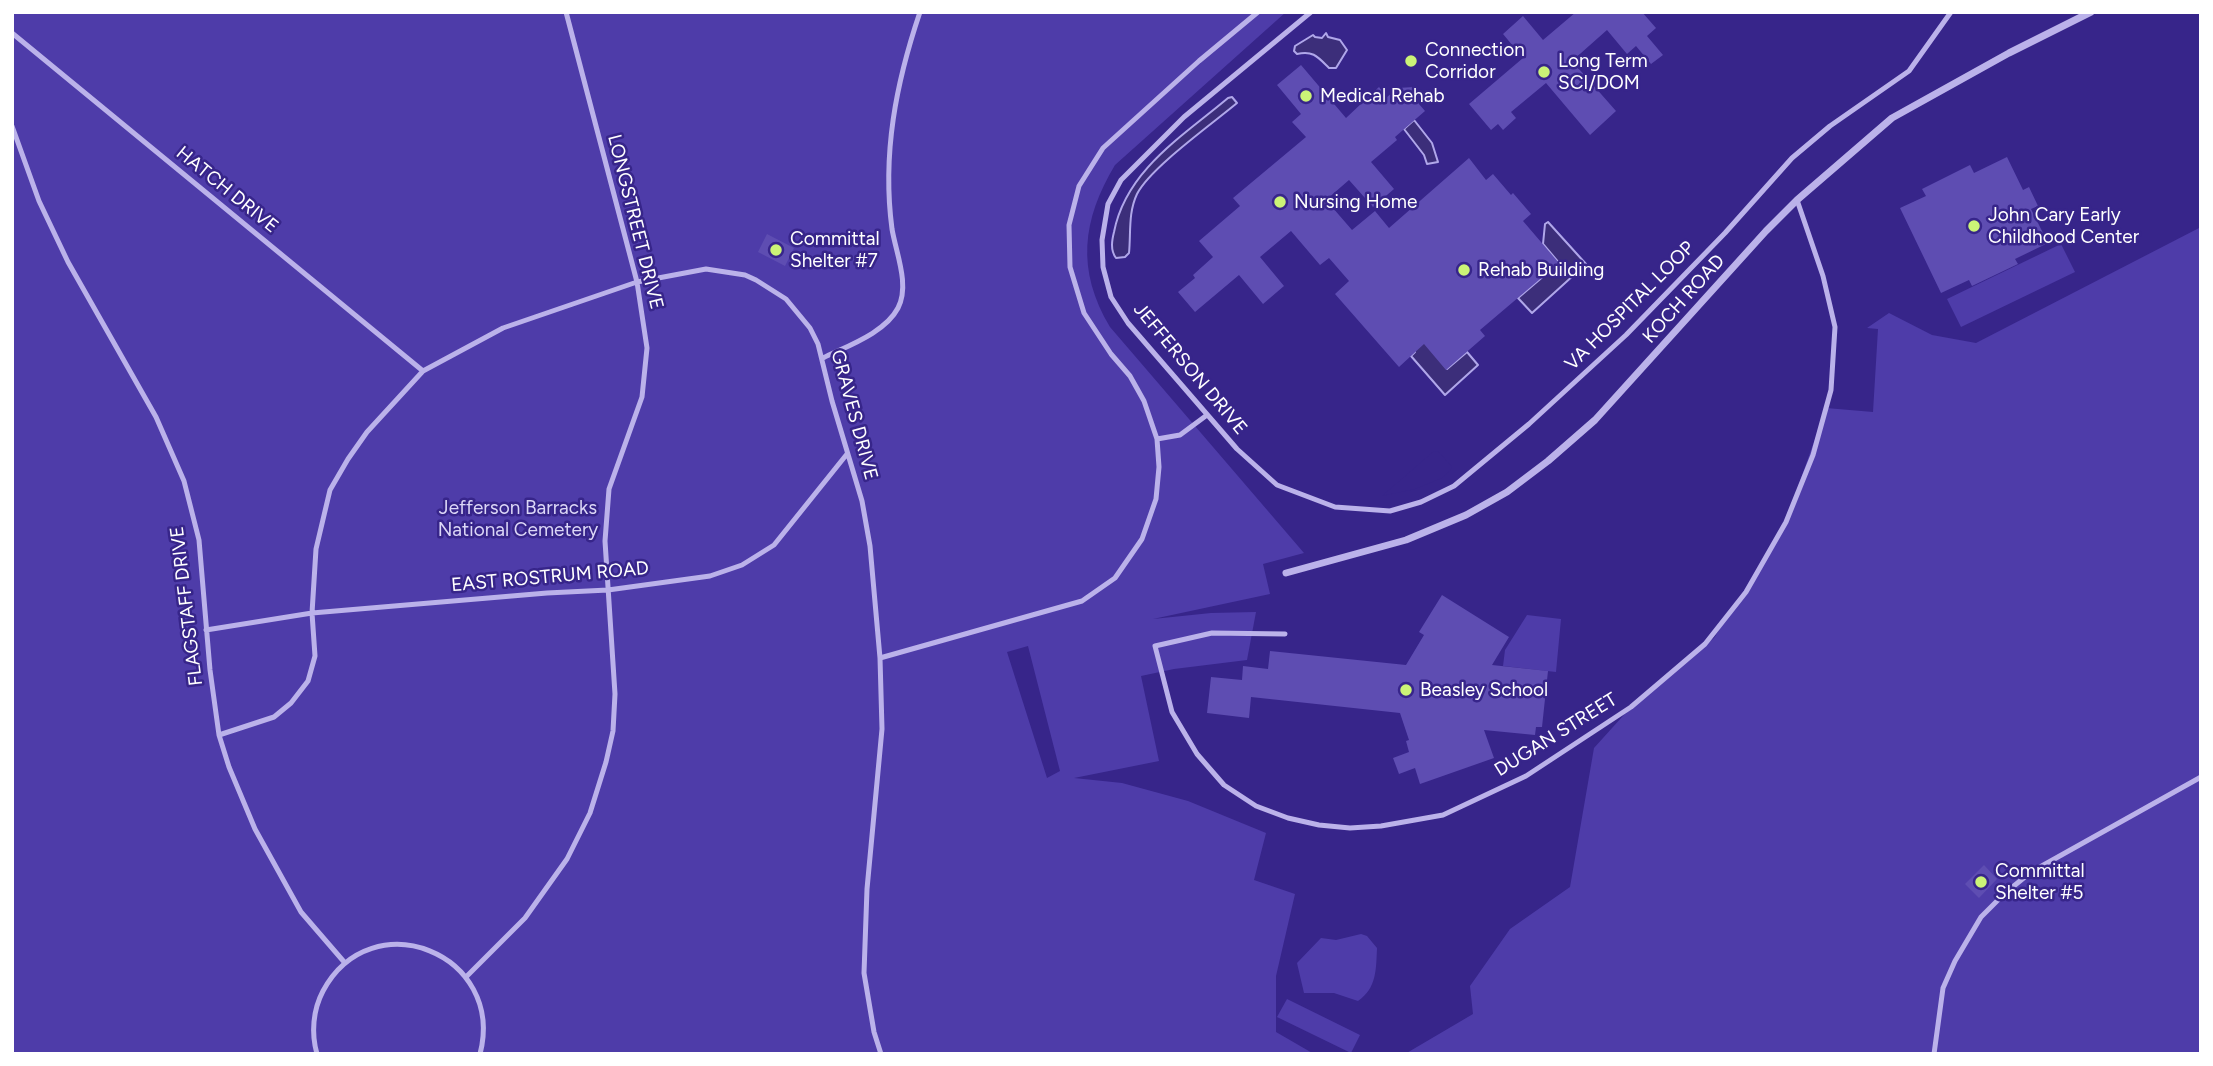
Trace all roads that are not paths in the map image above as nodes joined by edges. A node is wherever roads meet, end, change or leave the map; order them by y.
1 (566, 12) edge
2 (920, 12) edge
3 (1258, 12) edge
4 (1311, 12) edge
5 (1951, 12) edge
6 (2091, 12) edge
7 (12, 33) edge
8 (12, 126) edge
9 (1797, 200) junction
10 (637, 282) junction
11 (823, 358) junction
12 (422, 371) junction
13 (1207, 415) junction
14 (1157, 439) junction
15 (847, 454) junction
16 (1277, 485) joint
17 (1286, 573) dead end
18 (608, 590) junction
19 (312, 613) junction
20 (206, 630) junction
21 (1285, 634) dead end
22 (880, 658) junction
23 (219, 735) junction
24 (2201, 777) edge
25 (345, 963) junction
26 (466, 977) junction
27 (317, 1054) edge
28 (480, 1054) edge
29 (881, 1054) edge
30 (1934, 1054) edge

1 - 10 lane, LONGSTREET DRIVE
2 - 11 lane
3 - 14 lane
4 - 13 lane, JEFFERSON DRIVE
5 - 16 lane, VA HOSPITAL LOOP
6 - 9 street, KOCH ROAD
7 - 12 lane, HATCH DRIVE
8 - 20 lane, FLAGSTAFF DRIVE
9 - 17 street, KOCH ROAD
9 - 21 lane, DUGAN STREET
10 - 11 lane, GRAVES DRIVE
10 - 12 lane, GRAVES DRIVE
10 - 18 lane, LONGSTREET DRIVE
11 - 15 lane, GRAVES DRIVE
12 - 19 lane, GRAVES DRIVE
13 - 14 lane
13 - 16 lane, JEFFERSON DRIVE
14 - 22 lane
15 - 18 lane, EAST ROSTRUM ROAD
15 - 22 lane, GRAVES DRIVE
18 - 19 lane, EAST ROSTRUM ROAD
18 - 26 lane, LONGSTREET DRIVE
19 - 20 lane, EAST ROSTRUM ROAD
19 - 23 lane, GRAVES DRIVE
20 - 23 lane, FLAGSTAFF DRIVE
22 - 29 lane, GRAVES DRIVE
23 - 25 lane, FLAGSTAFF DRIVE
24 - 30 lane
25 - 26 lane
25 - 27 lane
26 - 28 lane

